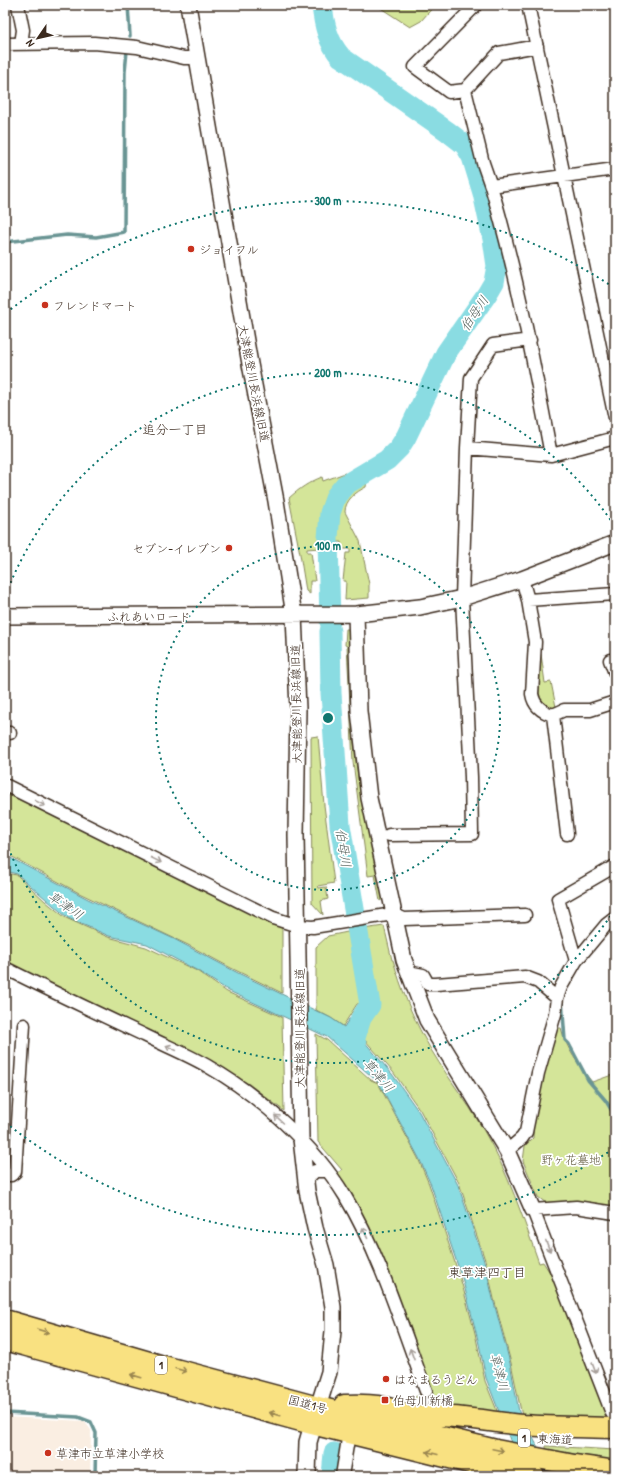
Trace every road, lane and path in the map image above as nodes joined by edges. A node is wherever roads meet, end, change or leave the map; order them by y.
1 (18, 5) edge
2 (188, 5) edge
3 (476, 5) edge
4 (528, 5) edge
5 (5, 44) edge
6 (21, 44) junction
7 (537, 46) junction
8 (197, 58) junction
9 (465, 90) junction
10 (615, 169) edge
11 (564, 176) junction
12 (491, 186) junction
13 (530, 340) junction
14 (615, 418) edge
15 (615, 438) edge
16 (467, 448) junction
17 (551, 455) junction
18 (615, 543) edge
19 (522, 579) junction
20 (615, 594) edge
21 (462, 598) junction
22 (528, 600) junction
23 (352, 614) junction
24 (294, 615) junction
25 (5, 616) edge
26 (610, 660) dead end
27 (615, 673) edge
28 (615, 702) edge
29 (554, 715) junction
30 (5, 785) edge
31 (567, 834) dead end
32 (389, 836) dead end
33 (615, 866) edge
34 (386, 915) junction
35 (525, 916) dead end
36 (615, 918) edge
37 (298, 926) junction
38 (576, 960) junction
39 (5, 968) edge
40 (408, 972) junction
41 (557, 998) junction
42 (24, 1024) dead end
43 (301, 1139) junction
44 (507, 1151) junction
45 (328, 1171) junction
46 (5, 1175) edge
47 (306, 1180) junction
48 (533, 1210) junction
49 (615, 1212) edge
50 (5, 1320) edge
51 (5, 1340) edge
52 (426, 1391) tunnel mouth
53 (315, 1416) junction
54 (407, 1416) junction
55 (381, 1422) junction
56 (609, 1423) edge
57 (456, 1430) junction
58 (424, 1432) junction
59 (349, 1433) junction
60 (615, 1441) edge
61 (615, 1471) edge
62 (307, 1476) edge
63 (342, 1476) edge
64 (534, 1476) edge

1 - 6 street
2 - 8 street, 大津能登川長浜線旧道
3 - 9 street
4 - 7 street
5 - 6 street
6 - 8 street
7 - 9 street
7 - 11 street
8 - 24 street, 大津能登川長浜線旧道
9 - 12 street
10 - 11 street
11 - 12 street
11 - 14 street
12 - 13 street
13 - 16 street
13 - 17 street
15 - 17 street
16 - 17 street
16 - 21 street
18 - 19 street, ふれあいロード
19 - 21 street, ふれあいロード
19 - 22 street
20 - 22 street
21 - 23 street, ふれあいロード
21 - 32 street
22 - 29 street
23 - 24 street, ふれあいロード
23 - 34 street
24 - 25 street, ふれあいロード
24 - 37 street, 大津能登川長浜線旧道
26 - 27 street
28 - 29 street
29 - 31 street
30 -> 37 street
33 - 38 street
34 - 35 street
34 - 37 street
34 - 40 street
36 - 38 street
37 - 43 street, 大津能登川長浜線旧道
38 - 41 street
43 -> 39 street
40 - 41 street
40 - 44 street
41 - 44 street
42 - 46 street
43 - 45 street
43 - 47 street, 大津能登川長浜線旧道
44 - 48 street
45 - 47 street
52 -> 45 street
47 - 53 street, 大津能登川長浜線旧道
48 - 49 street
48 -> 56 street
50 -> 53 highway, 国道1号 / 1
53 -> 51 highway, 国道1号 / 1
53 - 54 highway
53 - 55 highway, 国道1号 / 1
53 - 59 highway, 国道1号 / 1
53 - 62 main road
54 - 55 highway
54 - 57 highway
54 - 58 highway
55 - 58 highway, 国道1号 / 1
56 - 57 highway
57 - 58 highway, 東海道 / 1
57 - 60 highway, 東海道 / 1
57 -> 61 highway, 1
59 - 63 street
64 -> 59 highway, 国道1号 / 1

